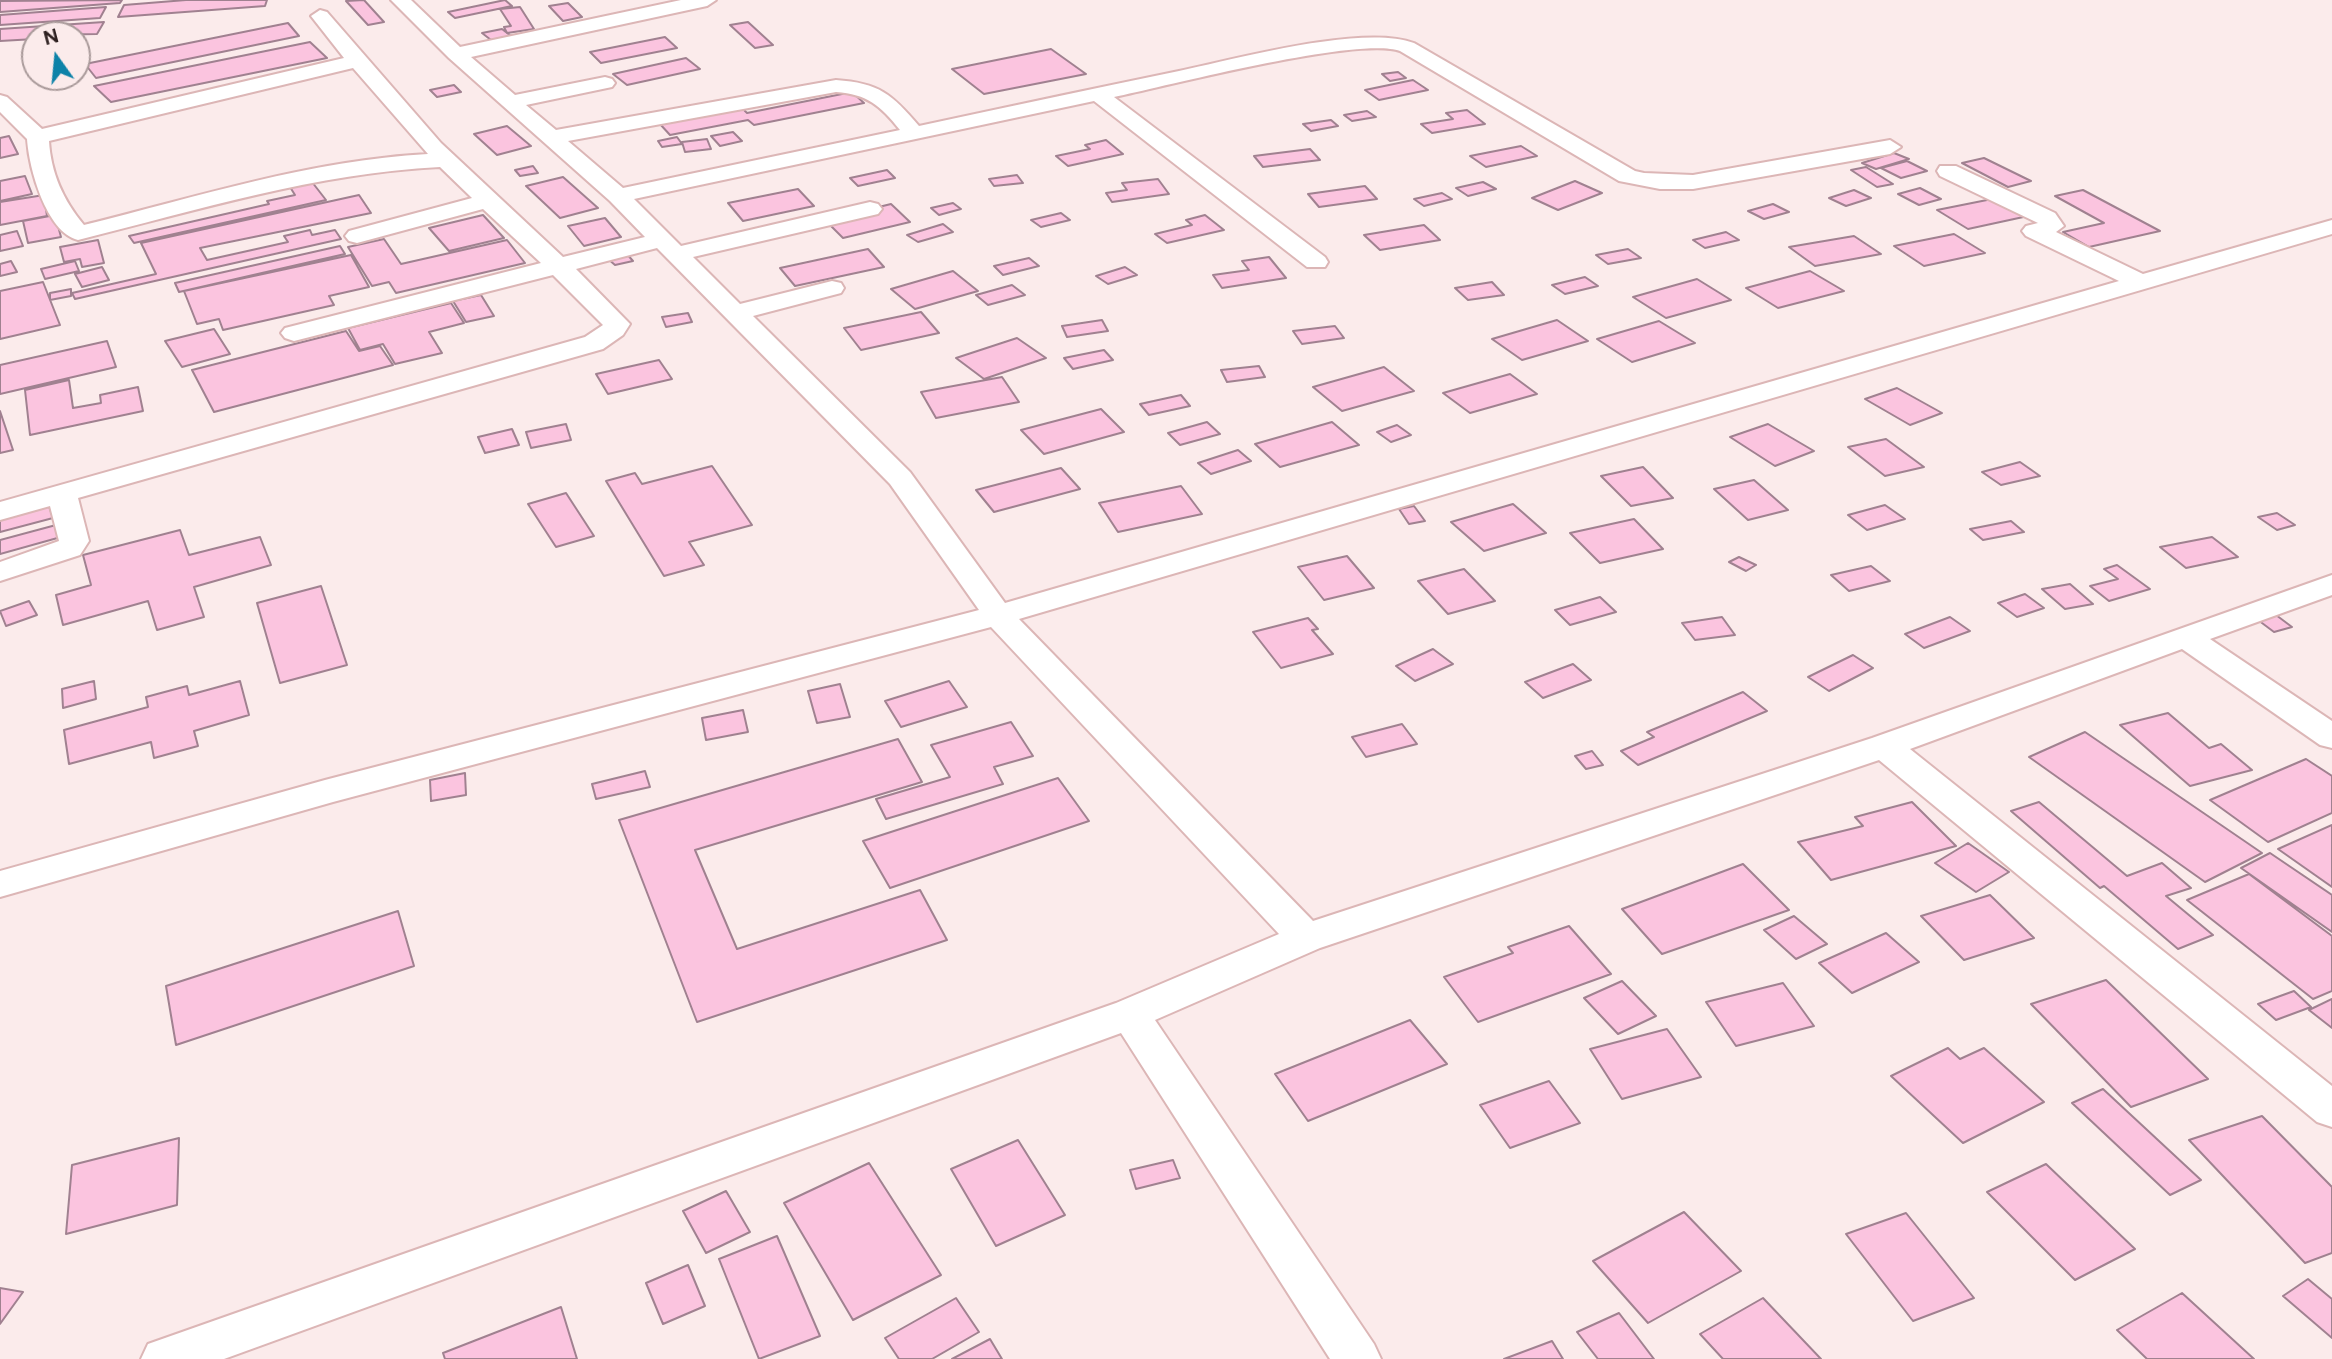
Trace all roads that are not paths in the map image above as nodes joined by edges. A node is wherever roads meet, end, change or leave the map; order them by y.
1 (400, 0) edge
2 (707, 0) edge
3 (320, 16) dead end
4 (456, 54) junction
5 (358, 61) junction
6 (605, 83) dead end
7 (1100, 96) junction
8 (0, 101) edge
9 (509, 102) junction
10 (915, 134) junction
11 (38, 137) junction
12 (549, 138) junction
13 (1889, 147) dead end
14 (447, 160) junction
15 (1948, 171) dead end
16 (618, 196) junction
17 (489, 200) junction
18 (870, 209) dead end
19 (2332, 227) edge
20 (358, 236) dead end
21 (672, 250) junction
22 (1316, 262) dead end
23 (569, 274) junction
24 (2138, 281) junction
25 (832, 288) dead end
26 (735, 313) junction
27 (294, 333) dead end
28 (62, 493) junction
29 (0, 511) edge
30 (0, 572) edge
31 (2332, 584) edge
32 (998, 615) junction
33 (2184, 636) junction
34 (2332, 737) edge
35 (1884, 746) junction
36 (0, 884) edge
37 (1306, 938) junction
38 (1130, 1014) junction
39 (2332, 1110) edge
40 (165, 1359) edge
41 (1357, 1359) edge

1 - 4 street
2 - 4 street
3 - 5 street
4 - 9 street
5 - 11 street
5 - 14 street
6 - 9 street
7 - 10 street
7 - 13 street
7 - 22 street
8 - 11 street
9 - 12 street
10 - 12 street
10 - 16 street
11 - 14 street
12 - 16 street
14 - 17 street
15 - 24 street
16 - 21 street
17 - 20 street
17 - 23 street
18 - 21 street
19 - 24 street
21 - 23 street
21 - 26 street
23 - 27 street
23 - 28 street
24 - 32 street
25 - 26 street
26 - 32 street
28 - 29 street
28 - 30 street
31 - 33 street
32 - 36 street
32 - 37 street
33 - 34 street
33 - 35 street
35 - 37 street
35 - 39 street
37 - 38 street
38 - 40 street
38 - 41 street

